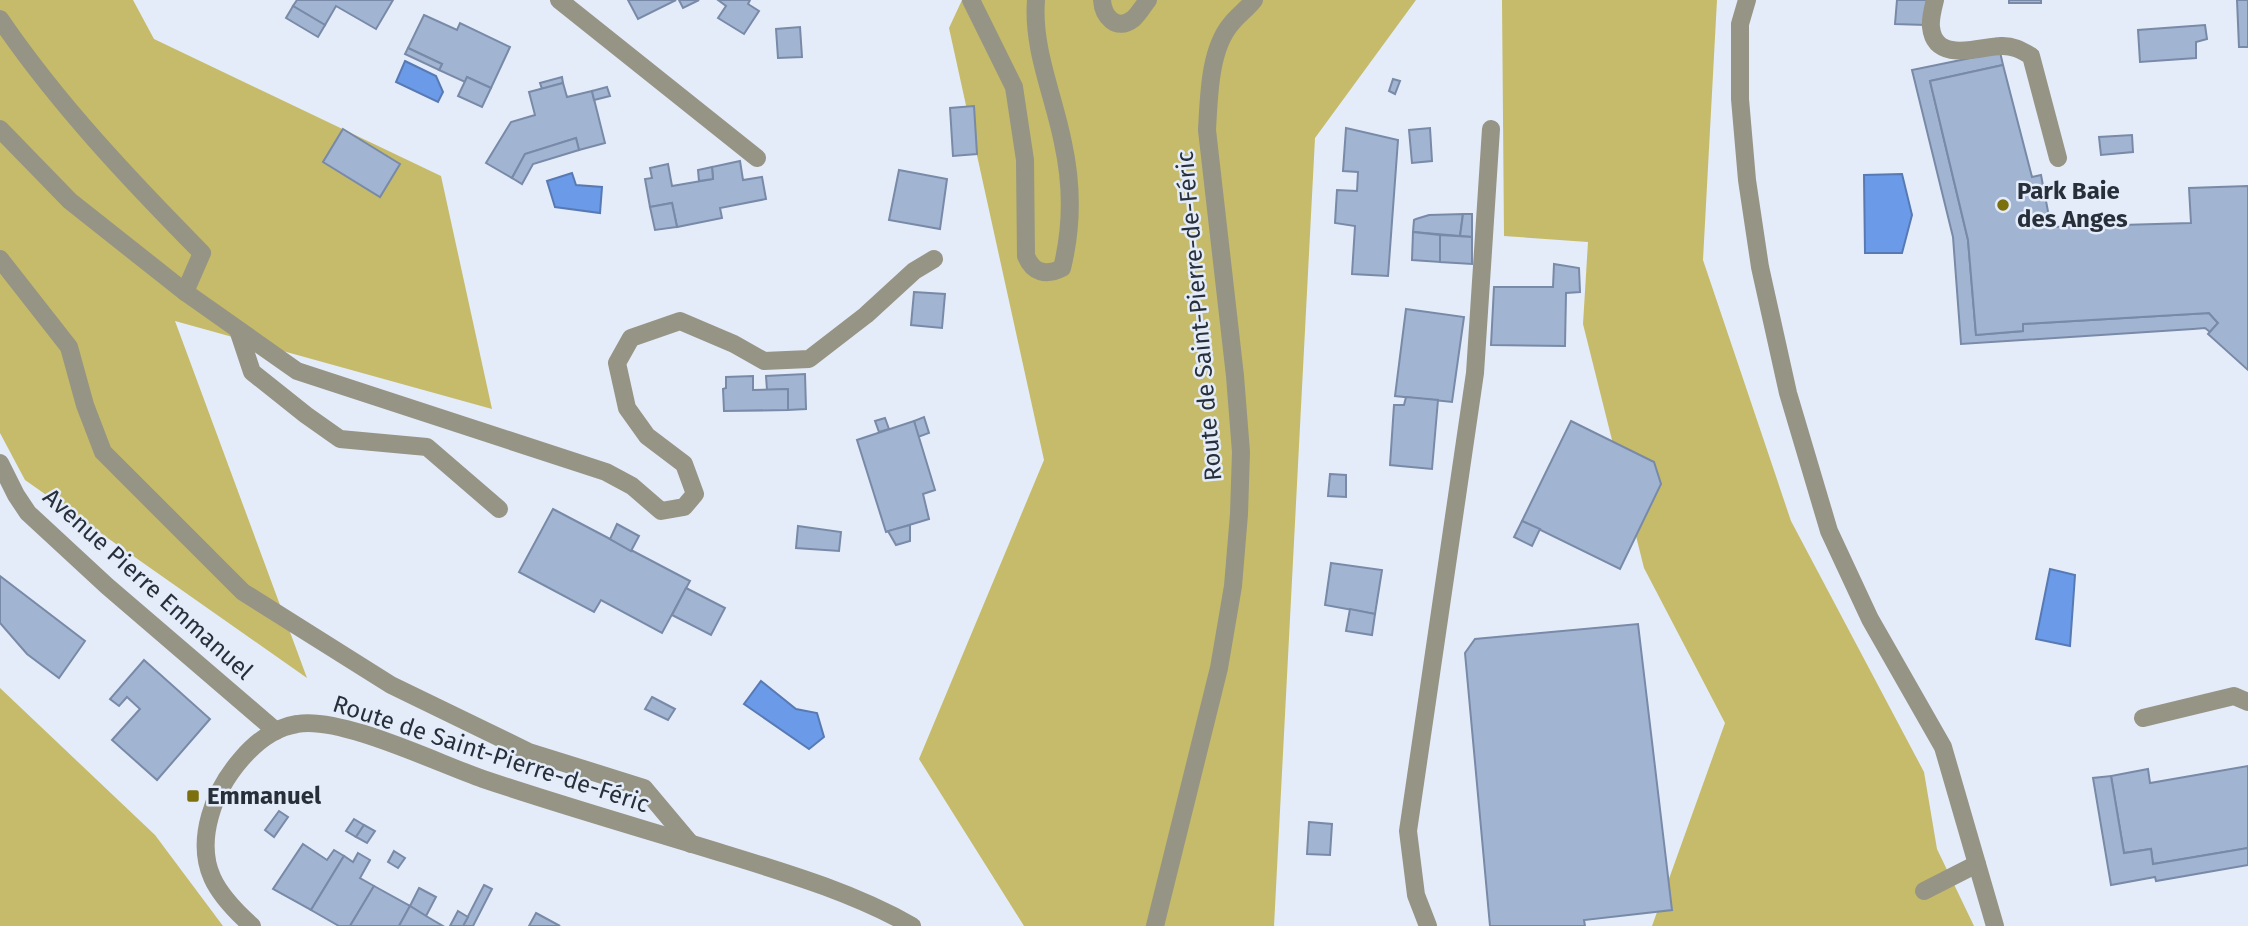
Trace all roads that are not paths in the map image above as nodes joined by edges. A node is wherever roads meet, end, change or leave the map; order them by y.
1 (559, 0) edge
2 (971, 0) edge
3 (1037, 0) edge
4 (1102, 0) edge
5 (1148, 0) edge
6 (1747, 0) edge
7 (1935, 0) edge
8 (1250, 2) edge
9 (0, 19) edge
10 (0, 129) edge
11 (1491, 129) dead end
12 (757, 158) dead end
13 (2058, 158) dead end
14 (0, 259) edge
15 (934, 259) dead end
16 (185, 292) junction
17 (238, 330) junction
18 (0, 463) edge
19 (499, 509) dead end
20 (2248, 702) edge
21 (2143, 718) dead end
22 (276, 730) junction
23 (691, 844) junction
24 (1977, 864) junction
25 (1924, 891) dead end
26 (252, 926) edge
27 (912, 926) edge
28 (1155, 926) edge
29 (1428, 926) edge
30 (1995, 926) edge

1 - 12 street
2 - 3 street
4 - 5 street
6 - 24 street
7 - 13 street
8 - 28 street, Route de Saint-Pierre-de-Féric
9 - 16 street
10 - 16 street
11 - 29 street
14 - 23 street
15 - 17 street
16 - 17 street
17 - 19 street
18 - 22 street, Avenue Pierre Emmanuel
20 - 21 street
22 - 23 street, Route de Saint-Pierre-de-Féric
22 - 26 street, Route de Saint-Pierre-de-Féric
23 - 27 street, Route de Saint-Pierre-de-Féric
24 - 25 street
24 - 30 street

